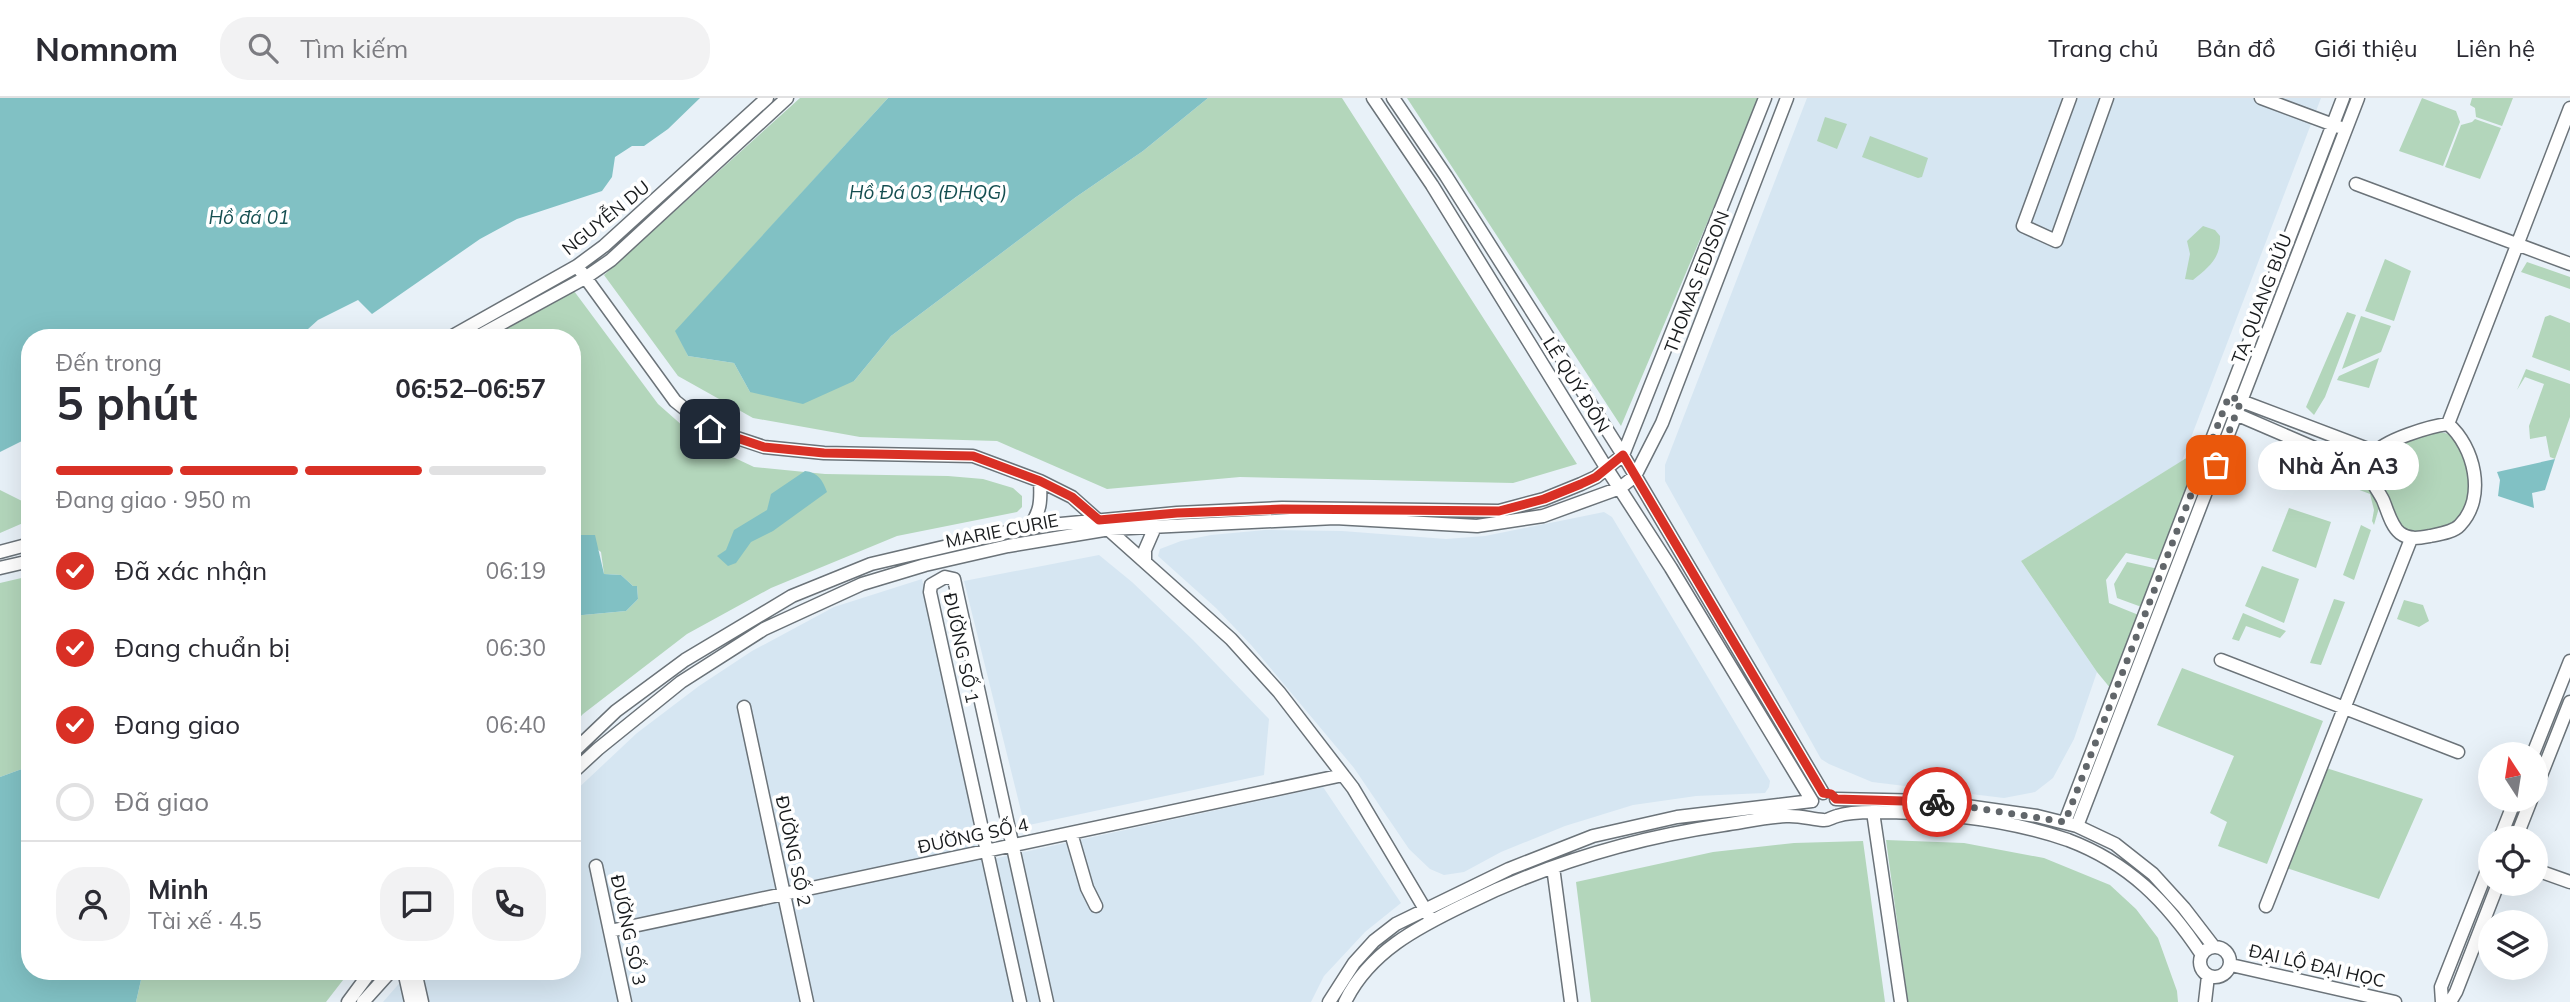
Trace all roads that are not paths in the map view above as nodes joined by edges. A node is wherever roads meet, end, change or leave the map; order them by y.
1 (767, 98) edge
2 (787, 98) edge
3 (1373, 98) edge
4 (1765, 98) edge
5 (1787, 98) edge
6 (2070, 98) edge
7 (2108, 98) edge
8 (2261, 98) edge
9 (2343, 98) edge
10 (2358, 98) edge
11 (1394, 99) edge
12 (2570, 108) edge
13 (1381, 110) junction
14 (2339, 127) junction
15 (1446, 176) junction
16 (2356, 184) dead end
17 (1432, 185) junction
18 (2518, 244) junction
19 (2570, 264) edge
20 (577, 266) junction
21 (585, 278) junction
22 (1681, 310) junction
23 (1702, 318) junction
24 (465, 329) edge
25 (492, 329) edge
26 (2232, 405) junction
27 (2448, 424) junction
28 (2376, 452) junction
29 (1623, 455) junction
30 (1607, 469) junction
31 (2368, 471) junction
32 (1635, 476) junction
33 (1040, 481) junction
34 (1620, 488) junction
35 (1099, 520) junction
36 (1029, 527) junction
37 (1155, 527) junction
38 (1110, 529) junction
39 (2411, 539) junction
40 (21, 546) edge
41 (0, 552) edge
42 (1685, 559) junction
43 (1145, 562) junction
44 (21, 563) edge
45 (0, 568) edge
46 (1671, 568) junction
47 (2221, 660) dead end
48 (2570, 661) edge
49 (2570, 702) edge
50 (744, 707) dead end
51 (2344, 708) junction
52 (589, 737) junction
53 (2538, 742) edge
54 (581, 745) edge
55 (598, 749) junction
56 (2458, 752) dead end
57 (2548, 758) edge
58 (581, 765) edge
59 (1343, 775) junction
60 (1817, 797) junction
61 (1836, 799) junction
62 (1873, 812) junction
63 (1835, 816) junction
64 (1816, 818) junction
65 (2071, 824) junction
66 (1071, 833) junction
67 (1013, 845) junction
68 (987, 851) junction
69 (596, 866) dead end
70 (1553, 867) junction
71 (2548, 874) edge
72 (2570, 882) edge
73 (2478, 893) edge
74 (784, 894) junction
75 (2493, 896) edge
76 (1096, 906) dead end
77 (2266, 906) dead end
78 (1428, 915) junction
79 (610, 932) junction
80 (2214, 947) junction
81 (2202, 955) junction
82 (2231, 965) junction
83 (2208, 976) junction
84 (364, 980) edge
85 (382, 980) edge
86 (406, 980) edge
87 (417, 980) edge
88 (348, 1002) edge
89 (363, 1002) edge
90 (411, 1002) edge
91 (422, 1002) edge
92 (625, 1002) edge
93 (807, 1002) edge
94 (1020, 1002) edge
95 (1047, 1002) edge
96 (1329, 1002) edge
97 (1345, 1002) edge
98 (1571, 1002) edge
99 (1900, 1002) edge
100 (2205, 1002) edge
101 (2395, 1002) edge
102 (2442, 1002) edge
103 (2450, 1002) edge

1 - 20 street, NGUYỄN DU
2 - 21 street, NGUYỄN DU
3 - 13 street, LÊ QUÝ ĐÔN
4 - 22 street, THOMAS EDISON
5 - 23 street, THOMAS EDISON
6 - 7 street
8 - 14 street
9 - 14 street, TẠ QUANG BỬU
10 - 14 street, TẠ QUANG BỬU
11 - 13 street
11 - 15 street, LÊ QUÝ ĐÔN
12 - 18 street
13 - 17 street, LÊ QUÝ ĐÔN
14 - 26 street, TẠ QUANG BỬU
15 - 17 street
15 - 29 street, LÊ QUÝ ĐÔN
16 - 18 street
17 - 30 street, LÊ QUÝ ĐÔN
18 - 19 street
18 - 27 street
20 - 21 street
20 - 24 street, NGUYỄN DU
21 - 25 street, NGUYỄN DU
21 - 33 street
22 - 23 street
22 - 29 street, THOMAS EDISON
23 - 32 street, THOMAS EDISON
26 - 28 street
26 - 31 street
26 - 65 street, TẠ QUANG BỬU
27 - 28 street
27 - 39 street
28 - 31 street
29 - 30 street, MARIE CURIE
29 - 32 street, LÊ QUÝ ĐÔN
30 - 34 street, LÊ QUÝ ĐÔN
30 - 35 street, MARIE CURIE
31 - 39 street
32 - 34 street, MARIE CURIE
32 - 42 street, LÊ QUÝ ĐÔN
33 - 35 street
33 - 36 street
34 - 37 street, MARIE CURIE
34 - 46 street, LÊ QUÝ ĐÔN
35 - 36 street, MARIE CURIE
35 - 38 street
36 - 52 street, MARIE CURIE
37 - 38 street, MARIE CURIE
37 - 43 street
38 - 43 street
38 - 55 street, MARIE CURIE
39 - 51 street
40 - 41 street
42 - 46 street
42 - 60 street, LÊ QUÝ ĐÔN
43 - 59 street
44 - 45 street
46 - 60 street, LÊ QUÝ ĐÔN
47 - 51 street
48 - 53 street
49 - 57 street
50 - 74 street, ĐƯỜNG SỐ 2
51 - 56 street
51 - 77 street
52 - 54 street, MARIE CURIE
52 - 55 street
55 - 58 street, MARIE CURIE
59 - 66 street, ĐƯỜNG SỐ 4
59 - 78 street
60 - 61 street
60 - 64 street
60 - 78 street
61 - 63 street
61 - 65 street
62 - 63 street
62 - 81 street
62 - 99 street
63 - 64 street
64 - 70 street
65 - 80 street
66 - 67 street, ĐƯỜNG SỐ 4
66 - 76 street
67 - 68 street, ĐƯỜNG SỐ 4
67 - 68 street, ĐƯỜNG SỐ 1
67 - 95 street, ĐƯỜNG SỐ 1
68 - 74 street, ĐƯỜNG SỐ 4
68 - 94 street, ĐƯỜNG SỐ 1
69 - 79 street, ĐƯỜNG SỐ 3
70 - 78 street
70 - 98 street
71 - 72 street
73 - 102 street
74 - 79 street, ĐƯỜNG SỐ 4
74 - 93 street, ĐƯỜNG SỐ 2
75 - 103 street
78 - 96 street
78 - 97 street
79 - 92 street, ĐƯỜNG SỐ 3
80 - 81 street
80 - 82 street
81 - 83 street
82 - 83 street
82 - 101 street, ĐẠI LỘ ĐẠI HỌC
83 - 100 street
84 - 88 street
85 - 89 street
86 - 90 street
87 - 91 street

